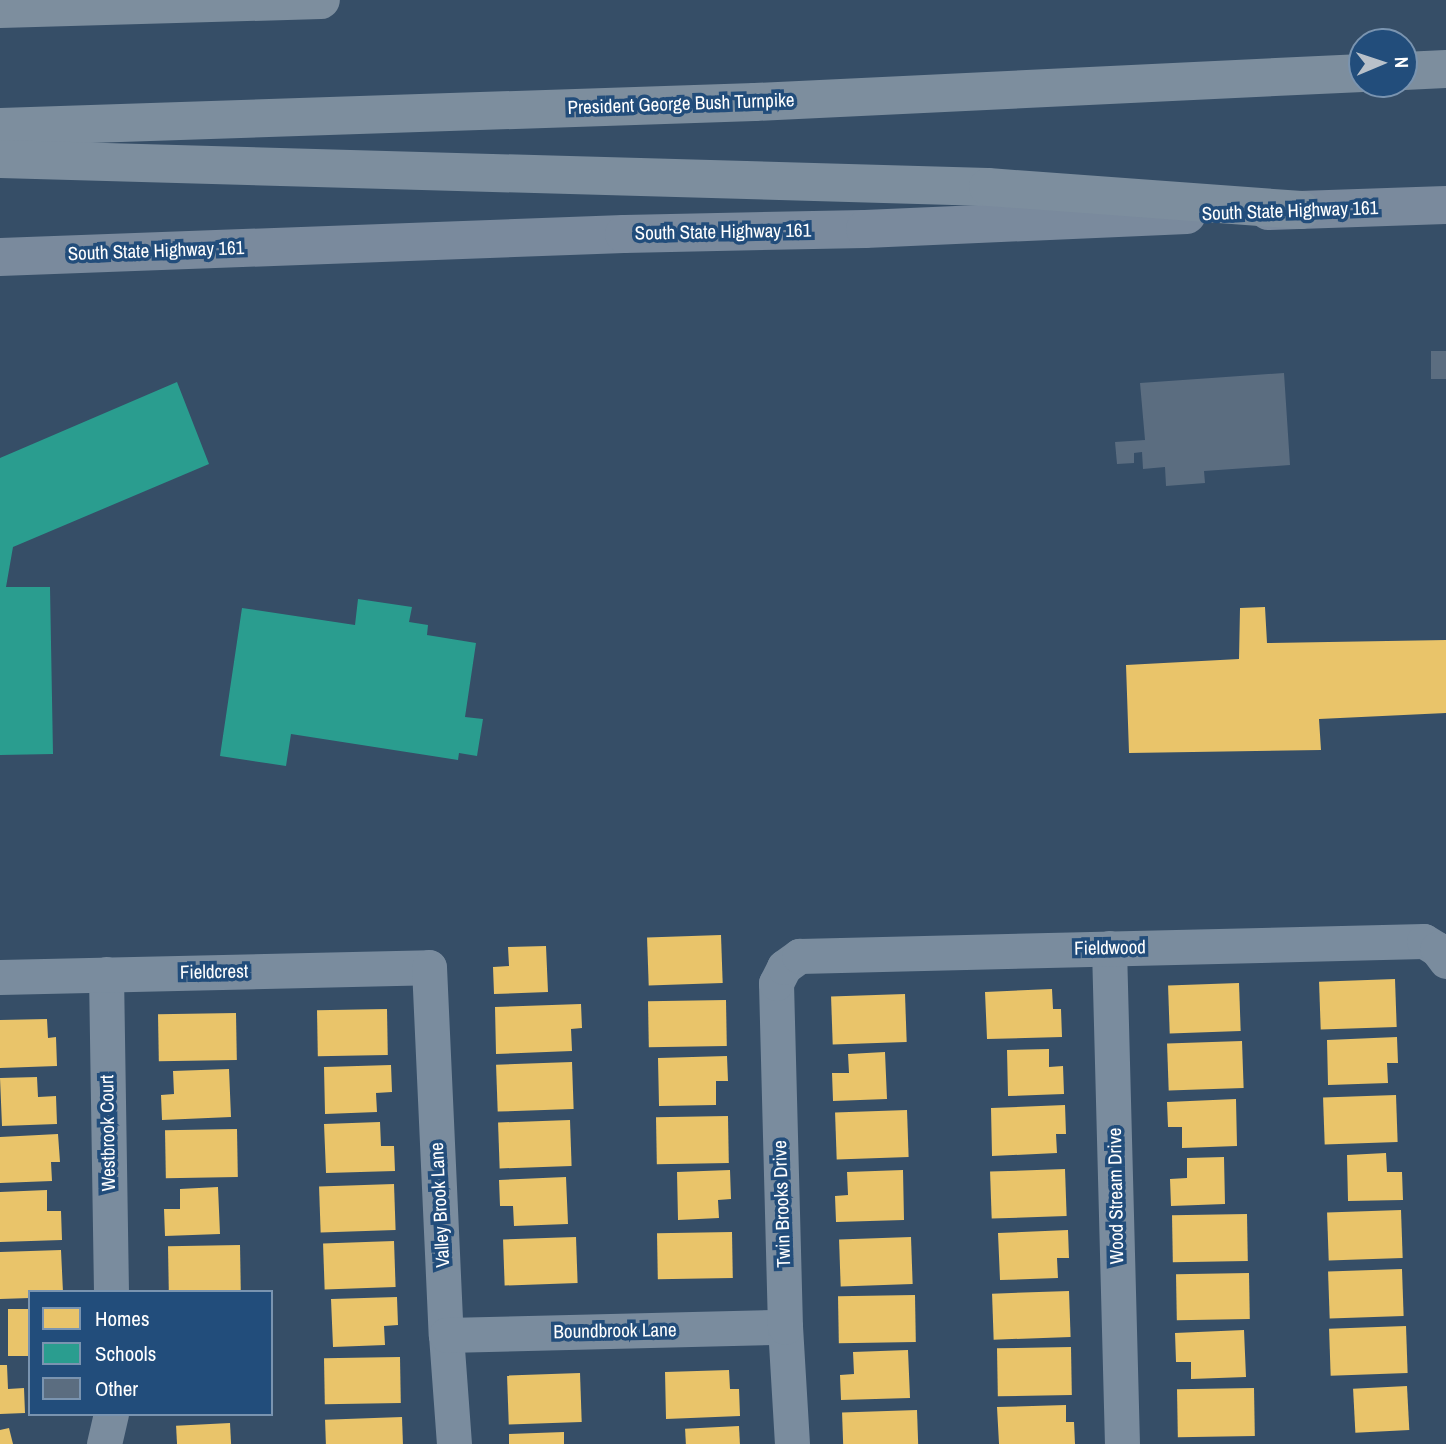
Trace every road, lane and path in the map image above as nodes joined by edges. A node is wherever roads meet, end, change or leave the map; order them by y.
1 (321, 0) edge
2 (0, 9) edge
3 (1446, 69) edge
4 (1418, 70) edge
5 (1348, 74) edge
6 (0, 127) edge
7 (0, 159) edge
8 (1446, 205) edge
9 (1301, 210) junction
10 (0, 257) edge
11 (1109, 948) junction
12 (1441, 955) edge
13 (429, 967) joint
14 (784, 967) joint
15 (106, 974) junction
16 (0, 977) edge
17 (111, 1290) edge
18 (785, 1327) junction
19 (446, 1335) junction
20 (111, 1416) edge
21 (104, 1444) edge
22 (454, 1444) edge
23 (792, 1444) edge
24 (1122, 1444) edge

1 - 2 highway
3 - 4 highway
5 - 6 highway, President George Bush Turnpike
7 - 9 highway
8 - 9 main road, South State Highway 161
9 - 10 main road, South State Highway 161
11 - 12 street, Fieldwood
11 - 14 street, Fieldwood
11 - 24 street, Wood Stream Drive
13 - 15 street, Fieldcrest
13 - 19 street, Valley Brook Lane
14 - 18 street, Twin Brooks Drive
15 - 16 street, Fieldcrest
15 - 17 street, Westbrook Court
18 - 19 street, Boundbrook Lane
18 - 23 street, Twin Brooks Drive
19 - 22 street, Valley Brook Lane
20 - 21 street

